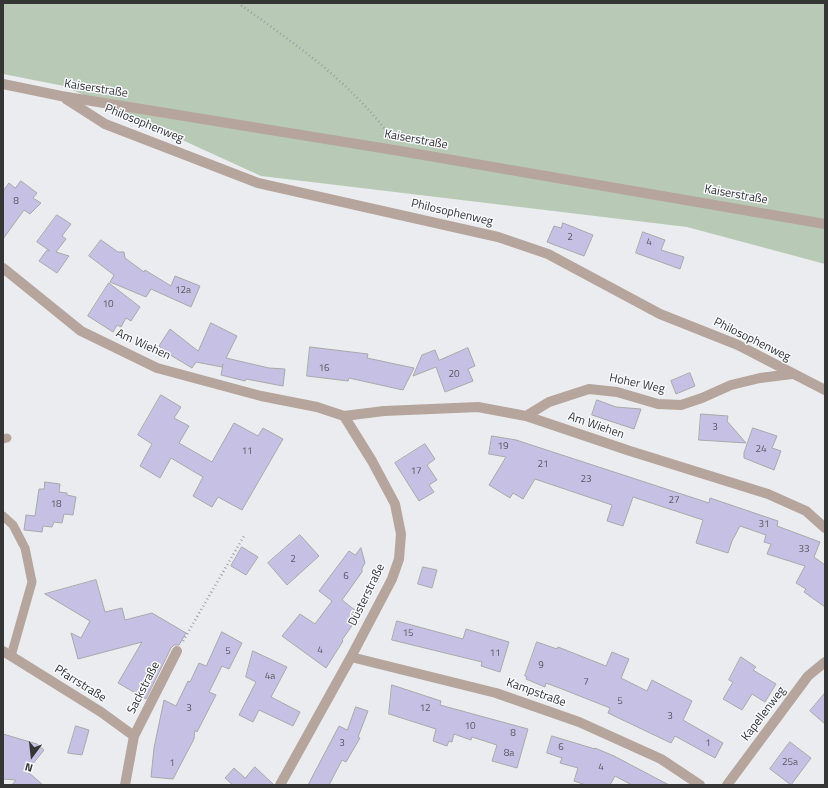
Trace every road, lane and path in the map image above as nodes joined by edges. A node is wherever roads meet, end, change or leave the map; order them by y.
1 (238, 3) edge
2 (3, 84) edge
3 (61, 96) junction
4 (400, 151) junction
5 (825, 224) edge
6 (3, 268) edge
7 (792, 374) junction
8 (825, 390) edge
9 (344, 416) junction
10 (526, 416) junction
11 (3, 516) edge
12 (825, 528) edge
13 (244, 536) dead end
14 (177, 651) joint
15 (7, 654) edge
16 (351, 657) junction
17 (825, 662) edge
18 (134, 736) junction
19 (125, 785) edge
20 (280, 785) edge
21 (700, 785) edge
22 (727, 785) edge

1 - 4 path
2 - 3 street, Kaiserstraße
3 - 4 street, Kaiserstraße
3 - 7 street, Philosophenweg
4 - 5 street, Kaiserstraße
6 - 9 street, Am Wiehen
7 - 8 street, Philosophenweg
7 - 10 street, Hoher Weg
9 - 10 street, Am Wiehen
9 - 16 street, Düsterstraße
10 - 12 street, Am Wiehen
11 - 15 lane, Pfarrstraße
13 - 14 path
14 - 18 street, Sackstraße
15 - 18 street, Pfarrstraße
16 - 20 street, Düsterstraße
16 - 21 street, Kampstraße
17 - 22 street, Kapellenweg
18 - 19 street

